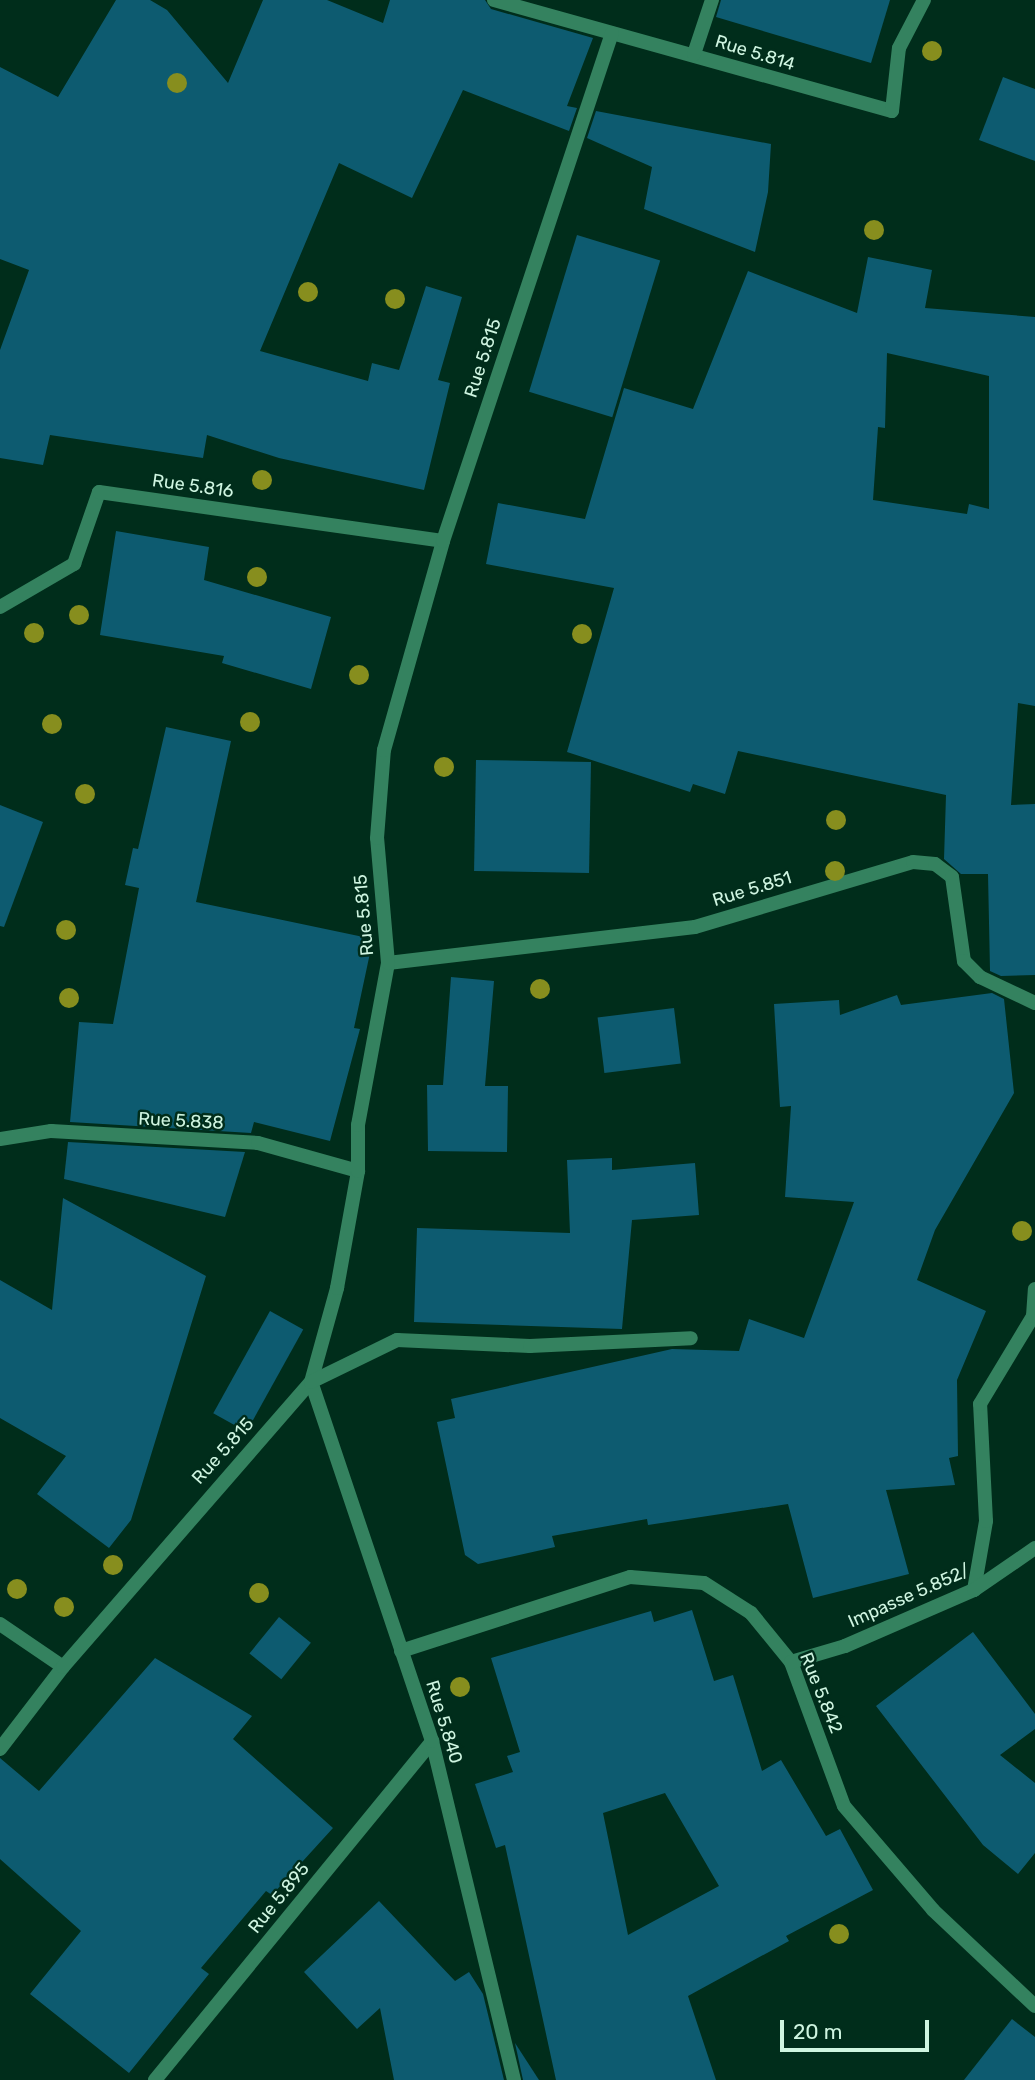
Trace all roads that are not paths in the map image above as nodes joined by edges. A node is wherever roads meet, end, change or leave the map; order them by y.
1 (494, 0) edge
2 (712, 0) edge
3 (925, 0) edge
4 (612, 33) junction
5 (694, 54) junction
6 (443, 541) junction
7 (0, 607) edge
8 (388, 963) junction
9 (1035, 1003) edge
10 (0, 1139) edge
11 (358, 1171) junction
12 (1035, 1289) edge
13 (691, 1338) dead end
14 (311, 1382) junction
15 (1035, 1548) edge
16 (974, 1590) junction
17 (0, 1624) edge
18 (401, 1651) junction
19 (791, 1662) junction
20 (63, 1667) junction
21 (432, 1741) junction
22 (0, 1749) edge
23 (1035, 2006) edge
24 (155, 2080) edge
25 (514, 2080) edge

1 - 4 street, Rue 5.814
2 - 5 street
3 - 5 street, Rue 5.814
4 - 5 street, Rue 5.814
4 - 6 street, Rue 5.815
6 - 7 street, Rue 5.816
6 - 8 street, Rue 5.815
8 - 9 street, Rue 5.851
8 - 11 street, Rue 5.815
10 - 11 street, Rue 5.838
11 - 14 street, Rue 5.815
12 - 16 street
13 - 14 street
14 - 18 street, Rue 5.840
14 - 20 street, Rue 5.815
15 - 16 street, Impasse 5.852/
16 - 19 street, Impasse 5.852/
17 - 20 street
18 - 19 street, Rue 5.842
18 - 21 street, Rue 5.840
19 - 23 street, Rue 5.842
20 - 22 street, Rue 5.815
21 - 24 street, Rue 5.895
21 - 25 street, Rue 5.840

